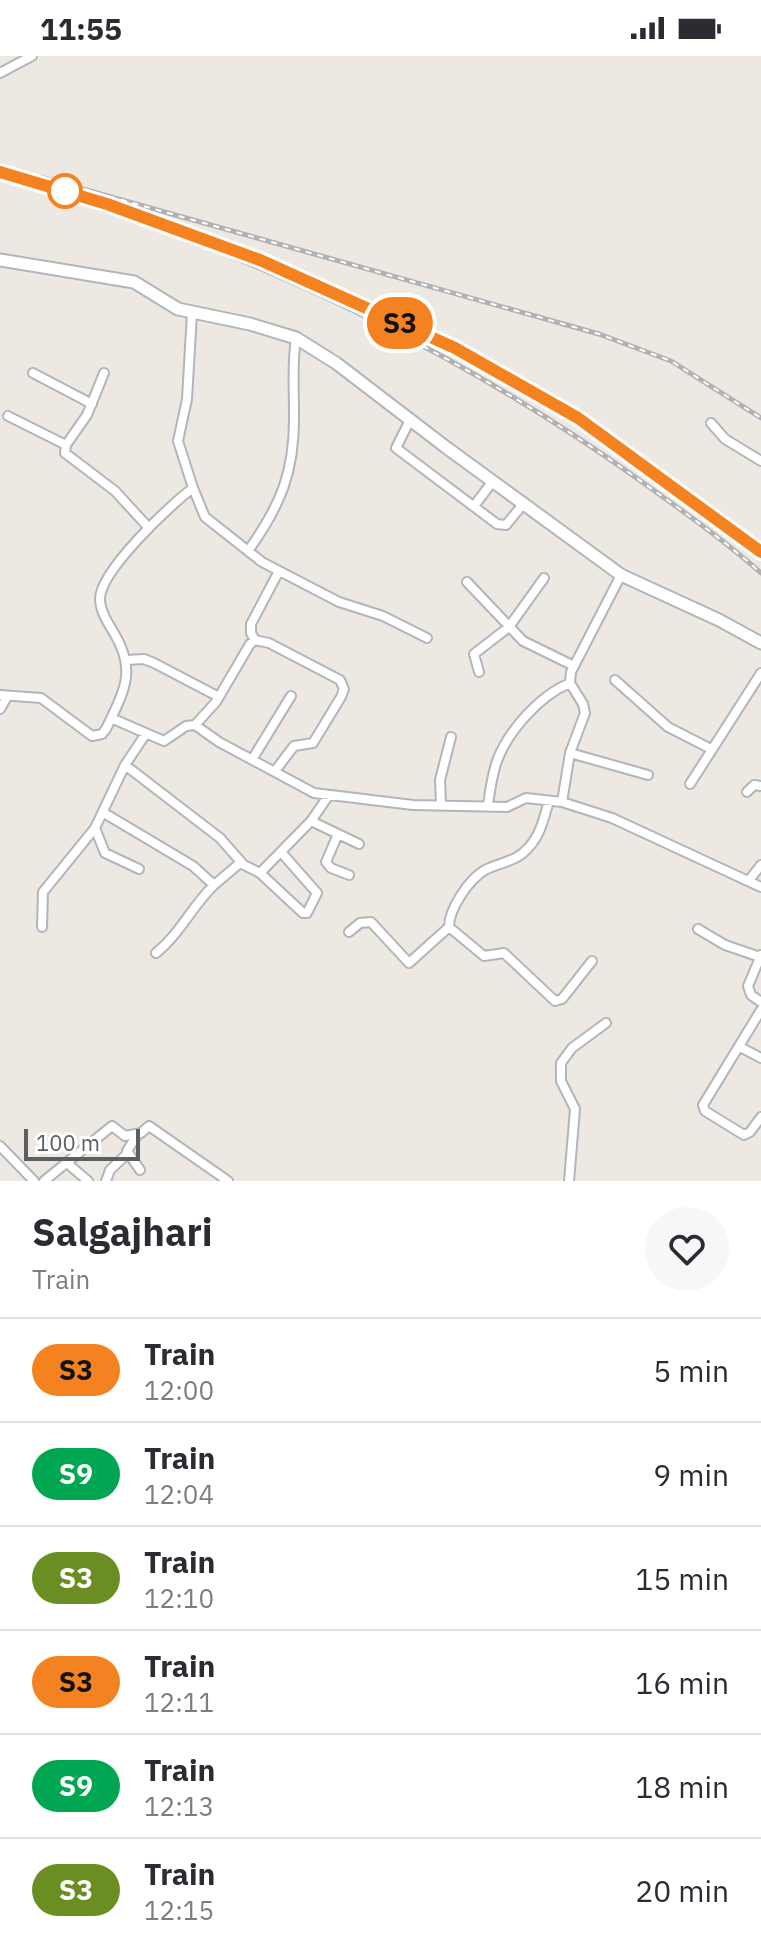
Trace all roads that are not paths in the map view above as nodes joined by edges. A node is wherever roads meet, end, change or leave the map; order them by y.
1 (32, 56) edge
2 (0, 73) edge
3 (0, 260) edge
4 (192, 313) junction
5 (296, 338) junction
6 (33, 373) dead end
7 (104, 373) dead end
8 (92, 404) junction
9 (8, 416) dead end
10 (410, 420) junction
11 (711, 423) dead end
12 (66, 445) junction
13 (761, 461) edge
14 (493, 481) junction
15 (193, 488) junction
16 (524, 503) junction
17 (474, 506) junction
18 (149, 528) junction
19 (248, 551) junction
20 (279, 571) junction
21 (621, 575) junction
22 (544, 578) dead end
23 (467, 582) dead end
24 (509, 627) junction
25 (427, 638) dead end
26 (255, 640) junction
27 (761, 643) edge
28 (127, 660) junction
29 (574, 666) junction
30 (479, 672) dead end
31 (761, 673) edge
32 (615, 680) dead end
33 (570, 683) junction
34 (3, 696) edge
35 (291, 696) dead end
36 (219, 697) junction
37 (0, 709) edge
38 (111, 718) junction
39 (195, 725) junction
40 (145, 735) junction
41 (451, 737) dead end
42 (711, 749) junction
43 (570, 753) junction
44 (253, 758) junction
45 (125, 765) junction
46 (275, 771) junction
47 (648, 775) dead end
48 (690, 784) dead end
49 (761, 786) edge
50 (747, 792) dead end
51 (329, 795) junction
52 (549, 801) junction
53 (562, 802) junction
54 (441, 804) junction
55 (488, 805) junction
56 (104, 813) junction
57 (311, 821) junction
58 (95, 828) junction
59 (338, 834) junction
60 (359, 844) dead end
61 (281, 852) junction
62 (242, 863) junction
63 (761, 865) edge
64 (139, 869) dead end
65 (260, 873) junction
66 (349, 875) dead end
67 (750, 879) junction
68 (214, 885) junction
69 (761, 887) edge
70 (42, 927) dead end
71 (449, 927) junction
72 (698, 929) dead end
73 (349, 932) dead end
74 (156, 953) dead end
75 (760, 956) edge
76 (592, 961) dead end
77 (761, 1002) edge
78 (761, 1010) edge
79 (606, 1023) dead end
80 (740, 1047) junction
81 (761, 1058) edge
82 (761, 1117) edge
83 (138, 1134) junction
84 (0, 1146) edge
85 (127, 1154) junction
86 (67, 1163) junction
87 (140, 1170) dead end
88 (34, 1181) edge
89 (44, 1181) edge
90 (88, 1181) edge
91 (106, 1181) edge
92 (228, 1181) edge
93 (569, 1181) edge

1 - 2 street
3 - 4 main road
4 - 5 main road
4 - 15 street
5 - 10 main road
5 - 19 street
6 - 8 street
7 - 8 street
8 - 12 street
9 - 12 street
10 - 14 main road
10 - 17 street
11 - 13 street
12 - 18 street
14 - 16 main road
14 - 17 street
15 - 18 street
15 - 19 street
16 - 17 street
16 - 21 main road
18 - 28 street
19 - 20 street
20 - 25 street
20 - 26 street
21 - 27 main road
21 - 29 street
22 - 24 street
23 - 24 street
24 - 29 street
24 - 30 street
26 - 36 street
26 - 46 street
28 - 36 street
28 - 38 street
29 - 33 street
31 - 42 street
32 - 42 street
33 - 43 street
33 - 55 street
34 - 37 street
34 - 38 street
35 - 44 street
36 - 39 street
38 - 40 street
39 - 40 street
39 - 44 street
40 - 45 street
41 - 54 street
42 - 48 street
43 - 47 street
43 - 53 street
44 - 46 street
45 - 56 street
45 - 62 street
46 - 51 street
49 - 50 street
51 - 54 street
51 - 57 street
52 - 53 street
52 - 55 street
52 - 71 street
53 - 67 street
54 - 55 street
56 - 58 street
56 - 68 street
57 - 59 street
57 - 61 street
58 - 64 street
58 - 70 street
59 - 60 street
59 - 66 street
61 - 65 street
61 - 65 street
62 - 65 street
62 - 68 street
63 - 67 street
67 - 69 street
68 - 74 street
71 - 73 street
71 - 76 street
72 - 75 street
75 - 77 street
78 - 80 street
79 - 93 street
80 - 81 street
80 - 82 street
83 - 85 street
83 - 86 street
83 - 92 street
84 - 88 street
85 - 87 street
85 - 91 street
86 - 89 street
86 - 90 street

